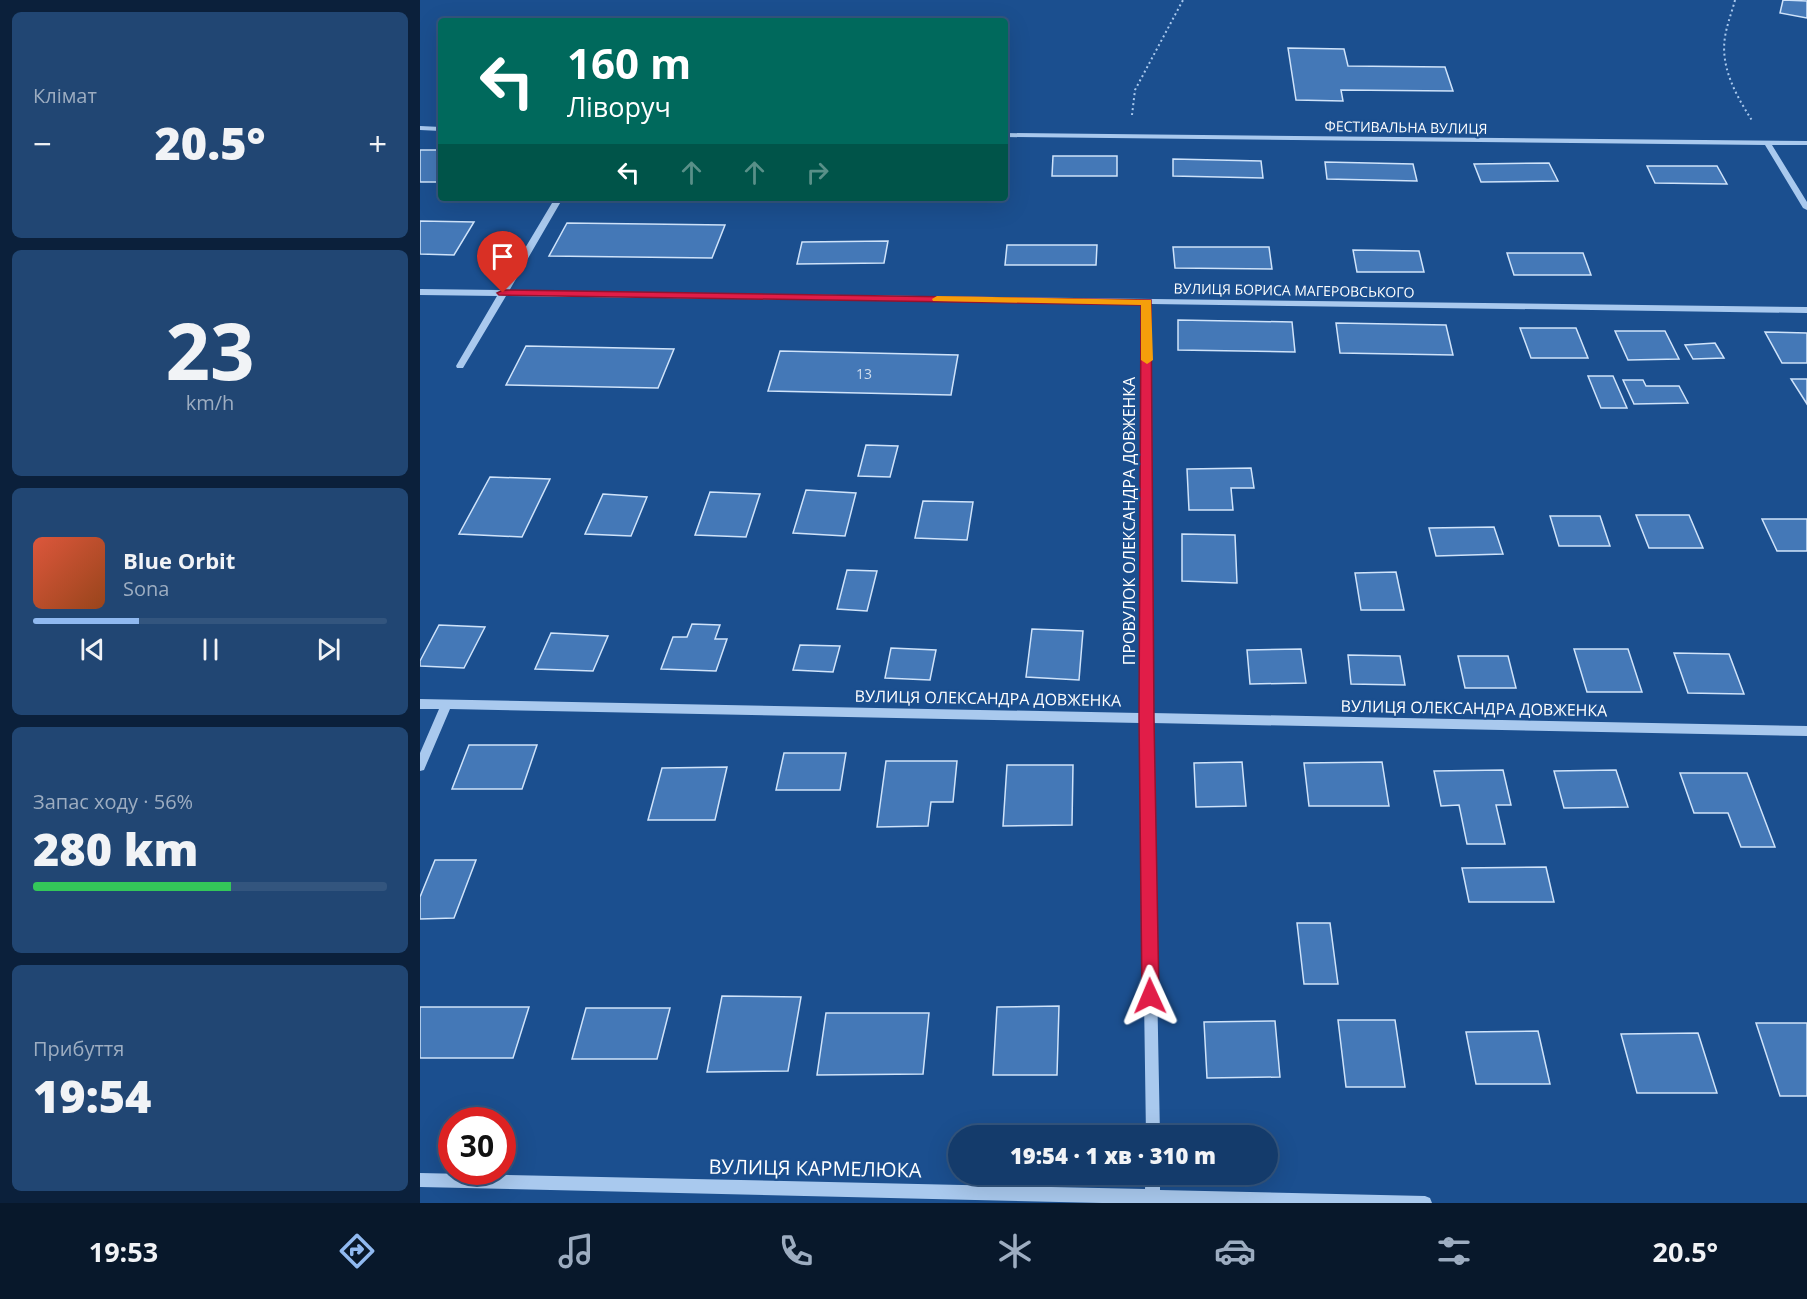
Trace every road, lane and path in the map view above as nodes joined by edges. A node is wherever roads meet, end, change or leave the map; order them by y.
1 (1183, 0) edge
2 (1735, 0) edge
3 (420, 128) edge
4 (438, 129) edge
5 (1008, 135) edge
6 (1144, 136) junction
7 (1767, 142) junction
8 (1807, 143) edge
9 (558, 201) edge
10 (1807, 207) edge
11 (420, 292) edge
12 (503, 293) junction
13 (1147, 302) junction
14 (1807, 310) edge
15 (460, 366) dead end
16 (420, 704) edge
17 (447, 704) junction
18 (1146, 718) junction
19 (1807, 730) edge
20 (420, 766) edge
21 (1153, 1125) edge
22 (420, 1180) edge
23 (1153, 1200) edge
24 (1425, 1203) edge

1 - 6 path
2 - 7 path
3 - 4 street
5 - 6 street, ФЕСТИВАЛЬНА ВУЛИЦЯ
6 - 7 street, ФЕСТИВАЛЬНА ВУЛИЦЯ
7 - 8 street, ФЕСТИВАЛЬНА ВУЛИЦЯ
7 - 10 street
9 - 12 street
11 - 12 street, ВУЛИЦЯ БОРИСА МАГЕРОВСЬКОГО
12 - 13 street, ВУЛИЦЯ БОРИСА МАГЕРОВСЬКОГО
12 - 15 street
13 - 14 street, ВУЛИЦЯ БОРИСА МАГЕРОВСЬКОГО
13 - 18 street, ПРОВУЛОК ОЛЕКСАНДРА ДОВЖЕНКА
16 - 17 street, ВУЛИЦЯ ОЛЕКСАНДРА ДОВЖЕНКА
17 - 18 street, ВУЛИЦЯ ОЛЕКСАНДРА ДОВЖЕНКА
17 - 20 street
18 - 19 street, ВУЛИЦЯ ОЛЕКСАНДРА ДОВЖЕНКА
18 - 21 street, ПРОВУЛОК ОЛЕКСАНДРА ДОВЖЕНКА
22 - 23 street, ВУЛИЦЯ КАРМЕЛЮКА
23 - 24 street, ВУЛИЦЯ КАРМЕЛЮКА

